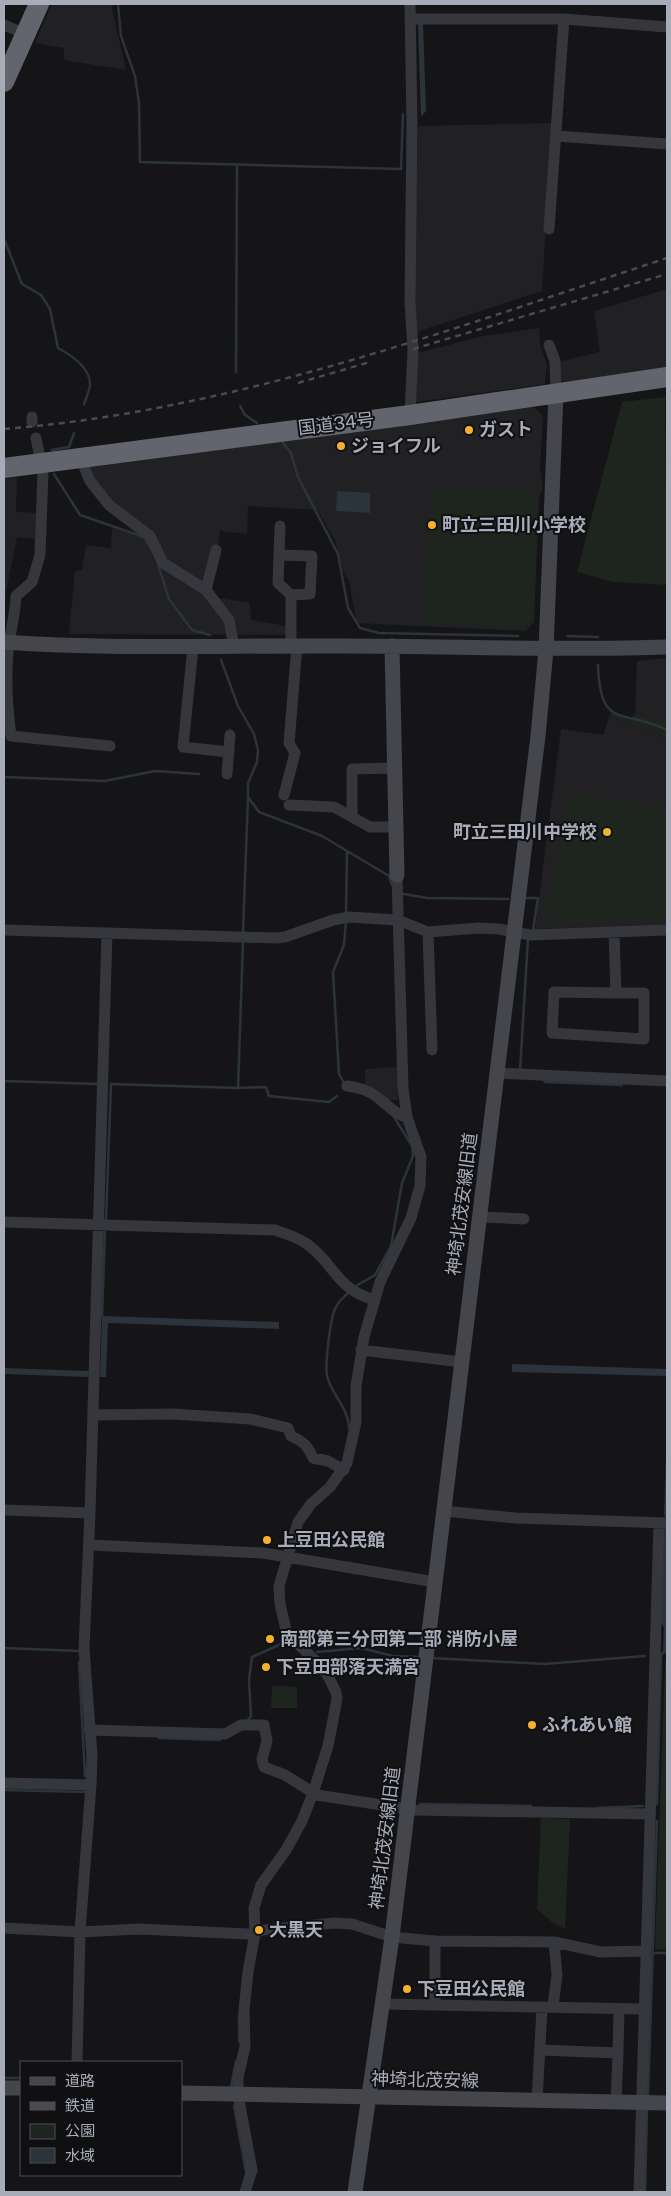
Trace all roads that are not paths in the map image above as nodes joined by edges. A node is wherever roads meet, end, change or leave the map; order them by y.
1 (39, 4) edge
2 (410, 4) edge
3 (410, 19) junction
4 (564, 20) junction
5 (4, 25) edge
6 (667, 26) edge
7 (26, 34) junction
8 (4, 82) edge
9 (556, 136) junction
10 (667, 144) edge
11 (550, 229) dead end
12 (549, 345) dead end
13 (667, 377) edge
14 (556, 393) junction
15 (410, 414) junction
16 (36, 438) dead end
17 (80, 457) junction
18 (41, 462) junction
19 (4, 468) edge
20 (280, 526) dead end
21 (216, 550) dead end
22 (279, 555) junction
23 (206, 590) junction
24 (291, 595) junction
25 (6, 642) edge
26 (234, 646) junction
27 (294, 646) junction
28 (392, 646) junction
29 (193, 647) junction
30 (667, 647) edge
31 (546, 650) junction
32 (230, 735) dead end
33 (110, 746) dead end
34 (229, 752) junction
35 (394, 768) junction
36 (227, 774) dead end
37 (352, 817) junction
38 (396, 827) junction
39 (397, 875) joint
40 (398, 920) junction
41 (4, 930) edge
42 (667, 930) edge
43 (428, 932) junction
44 (513, 932) junction
45 (614, 932) junction
46 (107, 933) junction
47 (616, 993) junction
48 (432, 1050) dead end
49 (496, 1073) junction
50 (667, 1081) edge
51 (347, 1086) dead end
52 (407, 1117) junction
53 (480, 1217) junction
54 (524, 1219) dead end
55 (4, 1222) edge
56 (99, 1225) junction
57 (374, 1300) junction
58 (361, 1350) junction
59 (462, 1362) junction
60 (93, 1415) junction
61 (341, 1468) junction
62 (4, 1510) edge
63 (444, 1511) junction
64 (90, 1512) junction
65 (664, 1523) edge
66 (89, 1545) junction
67 (282, 1556) junction
68 (435, 1582) junction
69 (89, 1730) junction
70 (4, 1783) edge
71 (91, 1785) junction
72 (309, 1790) junction
73 (408, 1809) junction
74 (650, 1814) junction
75 (4, 1928) edge
76 (80, 1932) junction
77 (251, 1934) junction
78 (392, 1936) junction
79 (435, 1941) junction
80 (554, 1942) junction
81 (646, 1951) junction
82 (383, 2004) junction
83 (434, 2004) junction
84 (548, 2007) junction
85 (644, 2009) junction
86 (619, 2010) junction
87 (540, 2050) junction
88 (618, 2053) junction
89 (77, 2061) edge
90 (4, 2088) edge
91 (20, 2088) edge
92 (182, 2093) edge
93 (238, 2095) junction
94 (369, 2097) junction
95 (538, 2101) junction
96 (616, 2102) junction
97 (641, 2102) junction
98 (667, 2103) edge
99 (245, 2192) edge
100 (355, 2192) edge
101 (639, 2192) edge

1 - 7 highway
2 - 3 street
3 - 4 street
3 - 15 street
4 - 6 street
4 - 9 street
5 - 7 street
7 - 8 highway
9 - 10 street
9 - 11 street
12 - 14 street
13 - 14 highway, 国道34号
14 - 15 highway, 国道34号
14 - 31 street, 神埼北茂安線旧道
15 - 17 highway, 国道34号
16 - 18 street
17 - 18 highway, 国道34号
17 - 23 street
18 - 19 highway, 国道34号
18 - 25 street
20 - 22 street
21 - 23 street
22 - 24 street
22 - 24 street
23 - 26 street
24 - 27 street
25 - 29 street
25 - 33 street
26 - 27 street
26 - 29 street
27 - 28 street
27 - 37 street
28 - 31 street
28 - 35 street
29 - 34 street
30 - 31 street
31 - 44 street, 神埼北茂安線旧道
32 - 34 street
34 - 36 street
35 - 37 street
35 - 38 street
37 - 38 street
38 - 39 street
39 - 40 street
40 - 43 street
40 - 46 street
40 - 52 street
41 - 46 street
42 - 45 street
43 - 44 street
43 - 48 street
44 - 45 street
44 - 49 street, 神埼北茂安線旧道
45 - 47 street
46 - 56 street
47 - 47 street
49 - 50 street
49 - 53 street, 神埼北茂安線旧道
51 - 52 street
52 - 57 street
53 - 54 street
53 - 59 street, 神埼北茂安線旧道
55 - 56 street
56 - 57 street
56 - 60 street
57 - 58 street
58 - 59 street
58 - 61 street
59 - 63 street, 神埼北茂安線旧道
60 - 61 street
60 - 64 street
61 - 67 street
62 - 64 street
63 - 65 street
63 - 68 street, 神埼北茂安線旧道
64 - 66 street
65 - 74 street
66 - 67 street
66 - 69 street
67 - 68 street
67 - 72 street
68 - 73 street, 神埼北茂安線旧道
69 - 71 street
69 - 72 street
70 - 71 street
71 - 76 street
72 - 73 street
72 - 77 street
73 - 74 street
73 - 78 street, 神埼北茂安線旧道
74 - 81 street
75 - 76 street
76 - 77 street
76 - 89 street
77 - 78 street
77 - 93 street
78 - 79 street
78 - 82 street, 神埼北茂安線旧道
79 - 80 street
79 - 83 street
80 - 81 street
80 - 84 street
81 - 85 street
82 - 83 street
82 - 94 street, 神埼北茂安線旧道
83 - 84 street
84 - 86 street
84 - 87 street
85 - 86 street
85 - 97 street
86 - 88 street
87 - 88 street
87 - 95 street
88 - 96 street
90 - 91 street
92 - 93 street, 神埼北茂安線
93 - 94 street, 神埼北茂安線
93 - 99 street
94 - 95 street, 神埼北茂安線
94 - 100 street, 神埼北茂安線旧道
95 - 96 street, 神埼北茂安線
96 - 97 street, 神埼北茂安線
97 - 98 street, 神埼北茂安線
97 - 101 street

